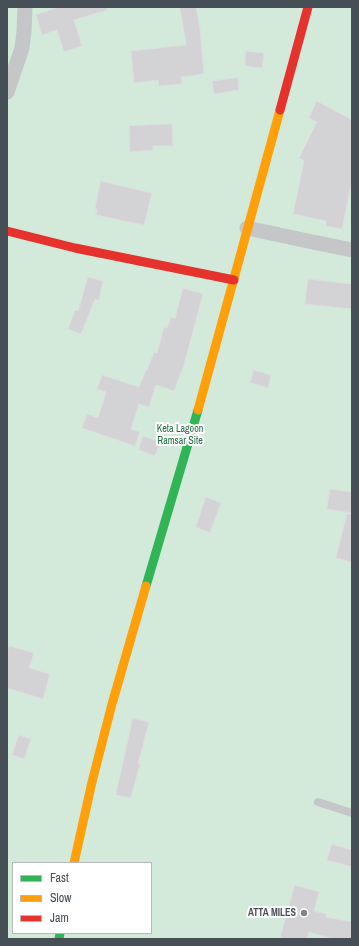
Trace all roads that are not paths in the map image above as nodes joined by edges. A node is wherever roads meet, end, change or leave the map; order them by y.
1 (25, 7) edge
2 (308, 7) edge
3 (7, 92) edge
4 (247, 228) junction
5 (7, 231) edge
6 (352, 250) edge
7 (234, 280) junction
8 (318, 802) dead end
9 (352, 813) edge
10 (74, 862) edge

1 - 3 street
2 - 4 main road
4 - 6 street
4 - 7 main road
5 - 7 main road
7 - 10 main road
8 - 9 lane

